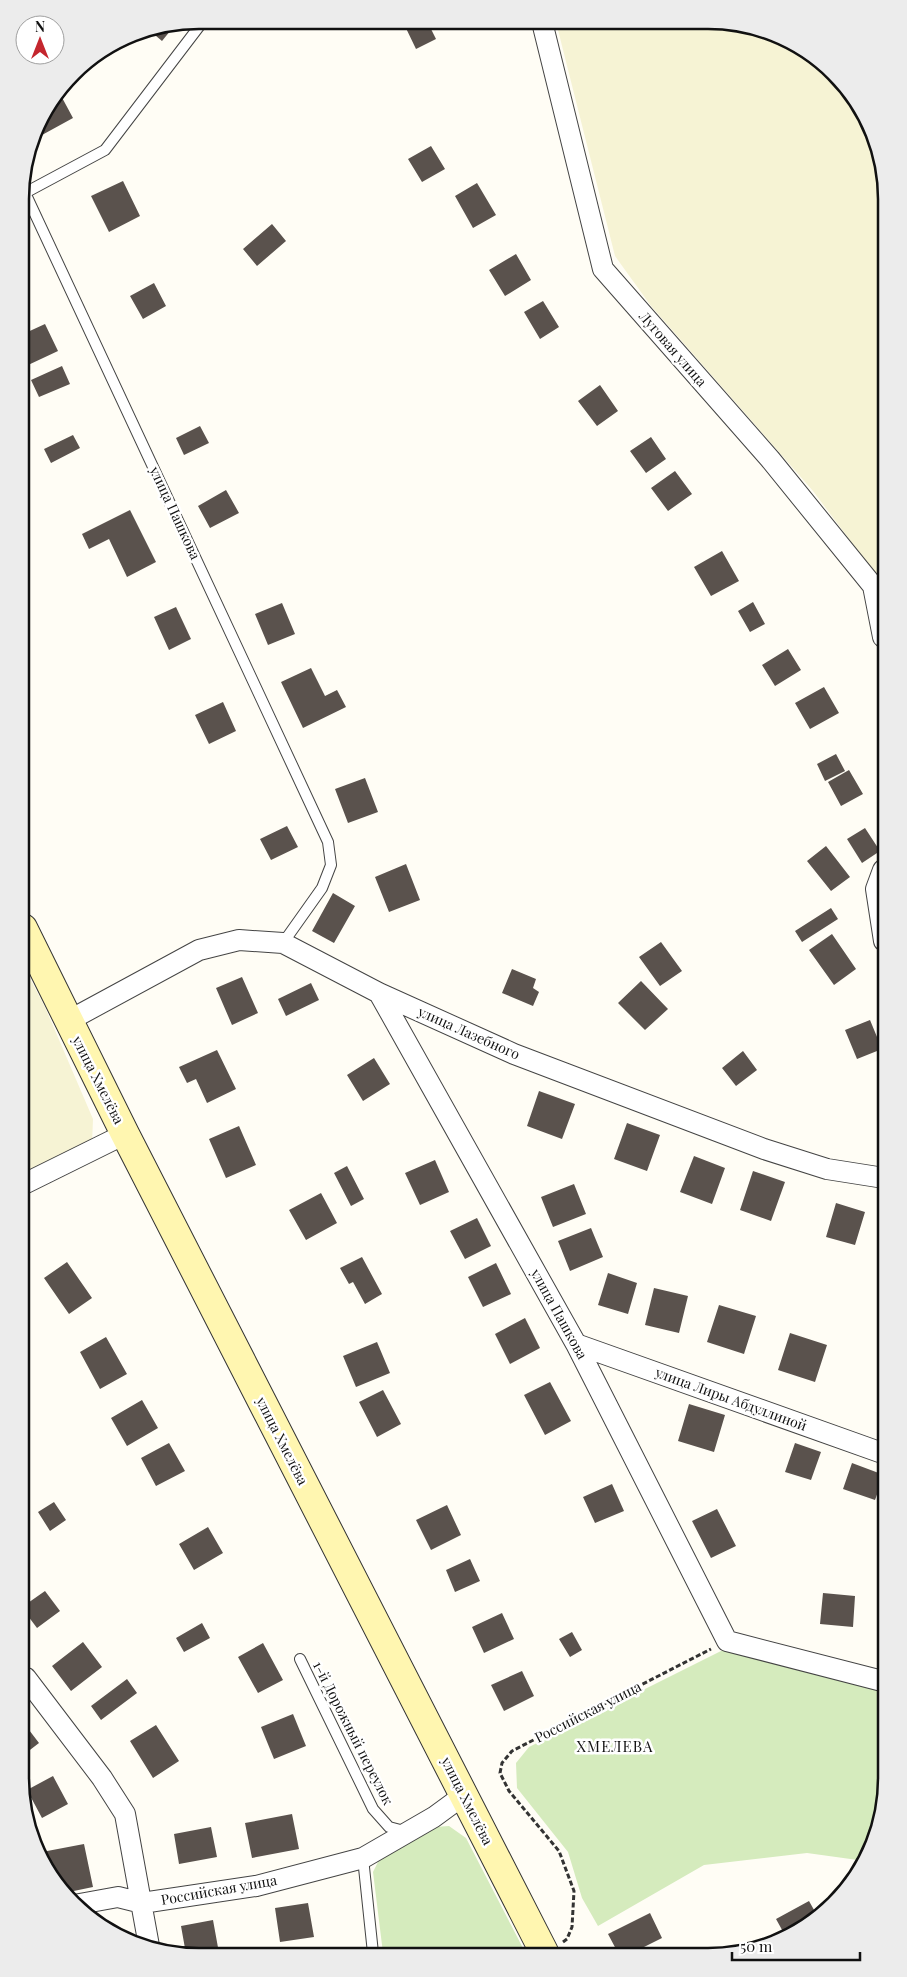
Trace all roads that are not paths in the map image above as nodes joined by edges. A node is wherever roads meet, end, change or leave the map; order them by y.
1 (197, 29) edge
2 (544, 29) edge
3 (29, 188) edge
4 (29, 206) edge
5 (878, 588) edge
6 (878, 884) edge
7 (878, 902) edge
8 (29, 940) edge
9 (283, 943) junction
10 (29, 954) edge
11 (379, 993) junction
12 (68, 1021) junction
13 (125, 1134) junction
14 (878, 1177) edge
15 (29, 1182) edge
16 (576, 1344) junction
17 (878, 1452) edge
18 (300, 1659) dead end
19 (878, 1680) edge
20 (29, 1682) edge
21 (464, 1795) junction
22 (408, 1832) junction
23 (363, 1858) junction
24 (84, 1903) edge
25 (142, 1903) junction
26 (149, 1940) edge
27 (372, 1948) edge
28 (551, 1948) edge

1 - 3 lane
2 - 5 street, Луговая улица
4 - 9 lane, улица Пашкова
6 - 7 street
8 - 12 main road, улица Хмелёва
9 - 11 street, улица Лазебного
9 - 12 street, улица Лазебного
10 - 12 main road
11 - 14 street, улица Лазебного
11 - 16 street, улица Пашкова
12 - 13 main road, улица Хмелёва
13 - 15 street
13 - 21 main road, улица Хмелёва
16 - 17 street, улица Лиры Абдуллиной
16 - 19 street, улица Пашкова
18 - 22 lane, 1-й Дорожный переулок
20 - 25 street
21 - 22 street, Российская улица
21 - 28 main road, улица Хмелёва
22 - 23 street, Российская улица
23 - 25 street, Российская улица
23 - 27 lane
24 - 25 street, Российская улица
25 - 26 street

